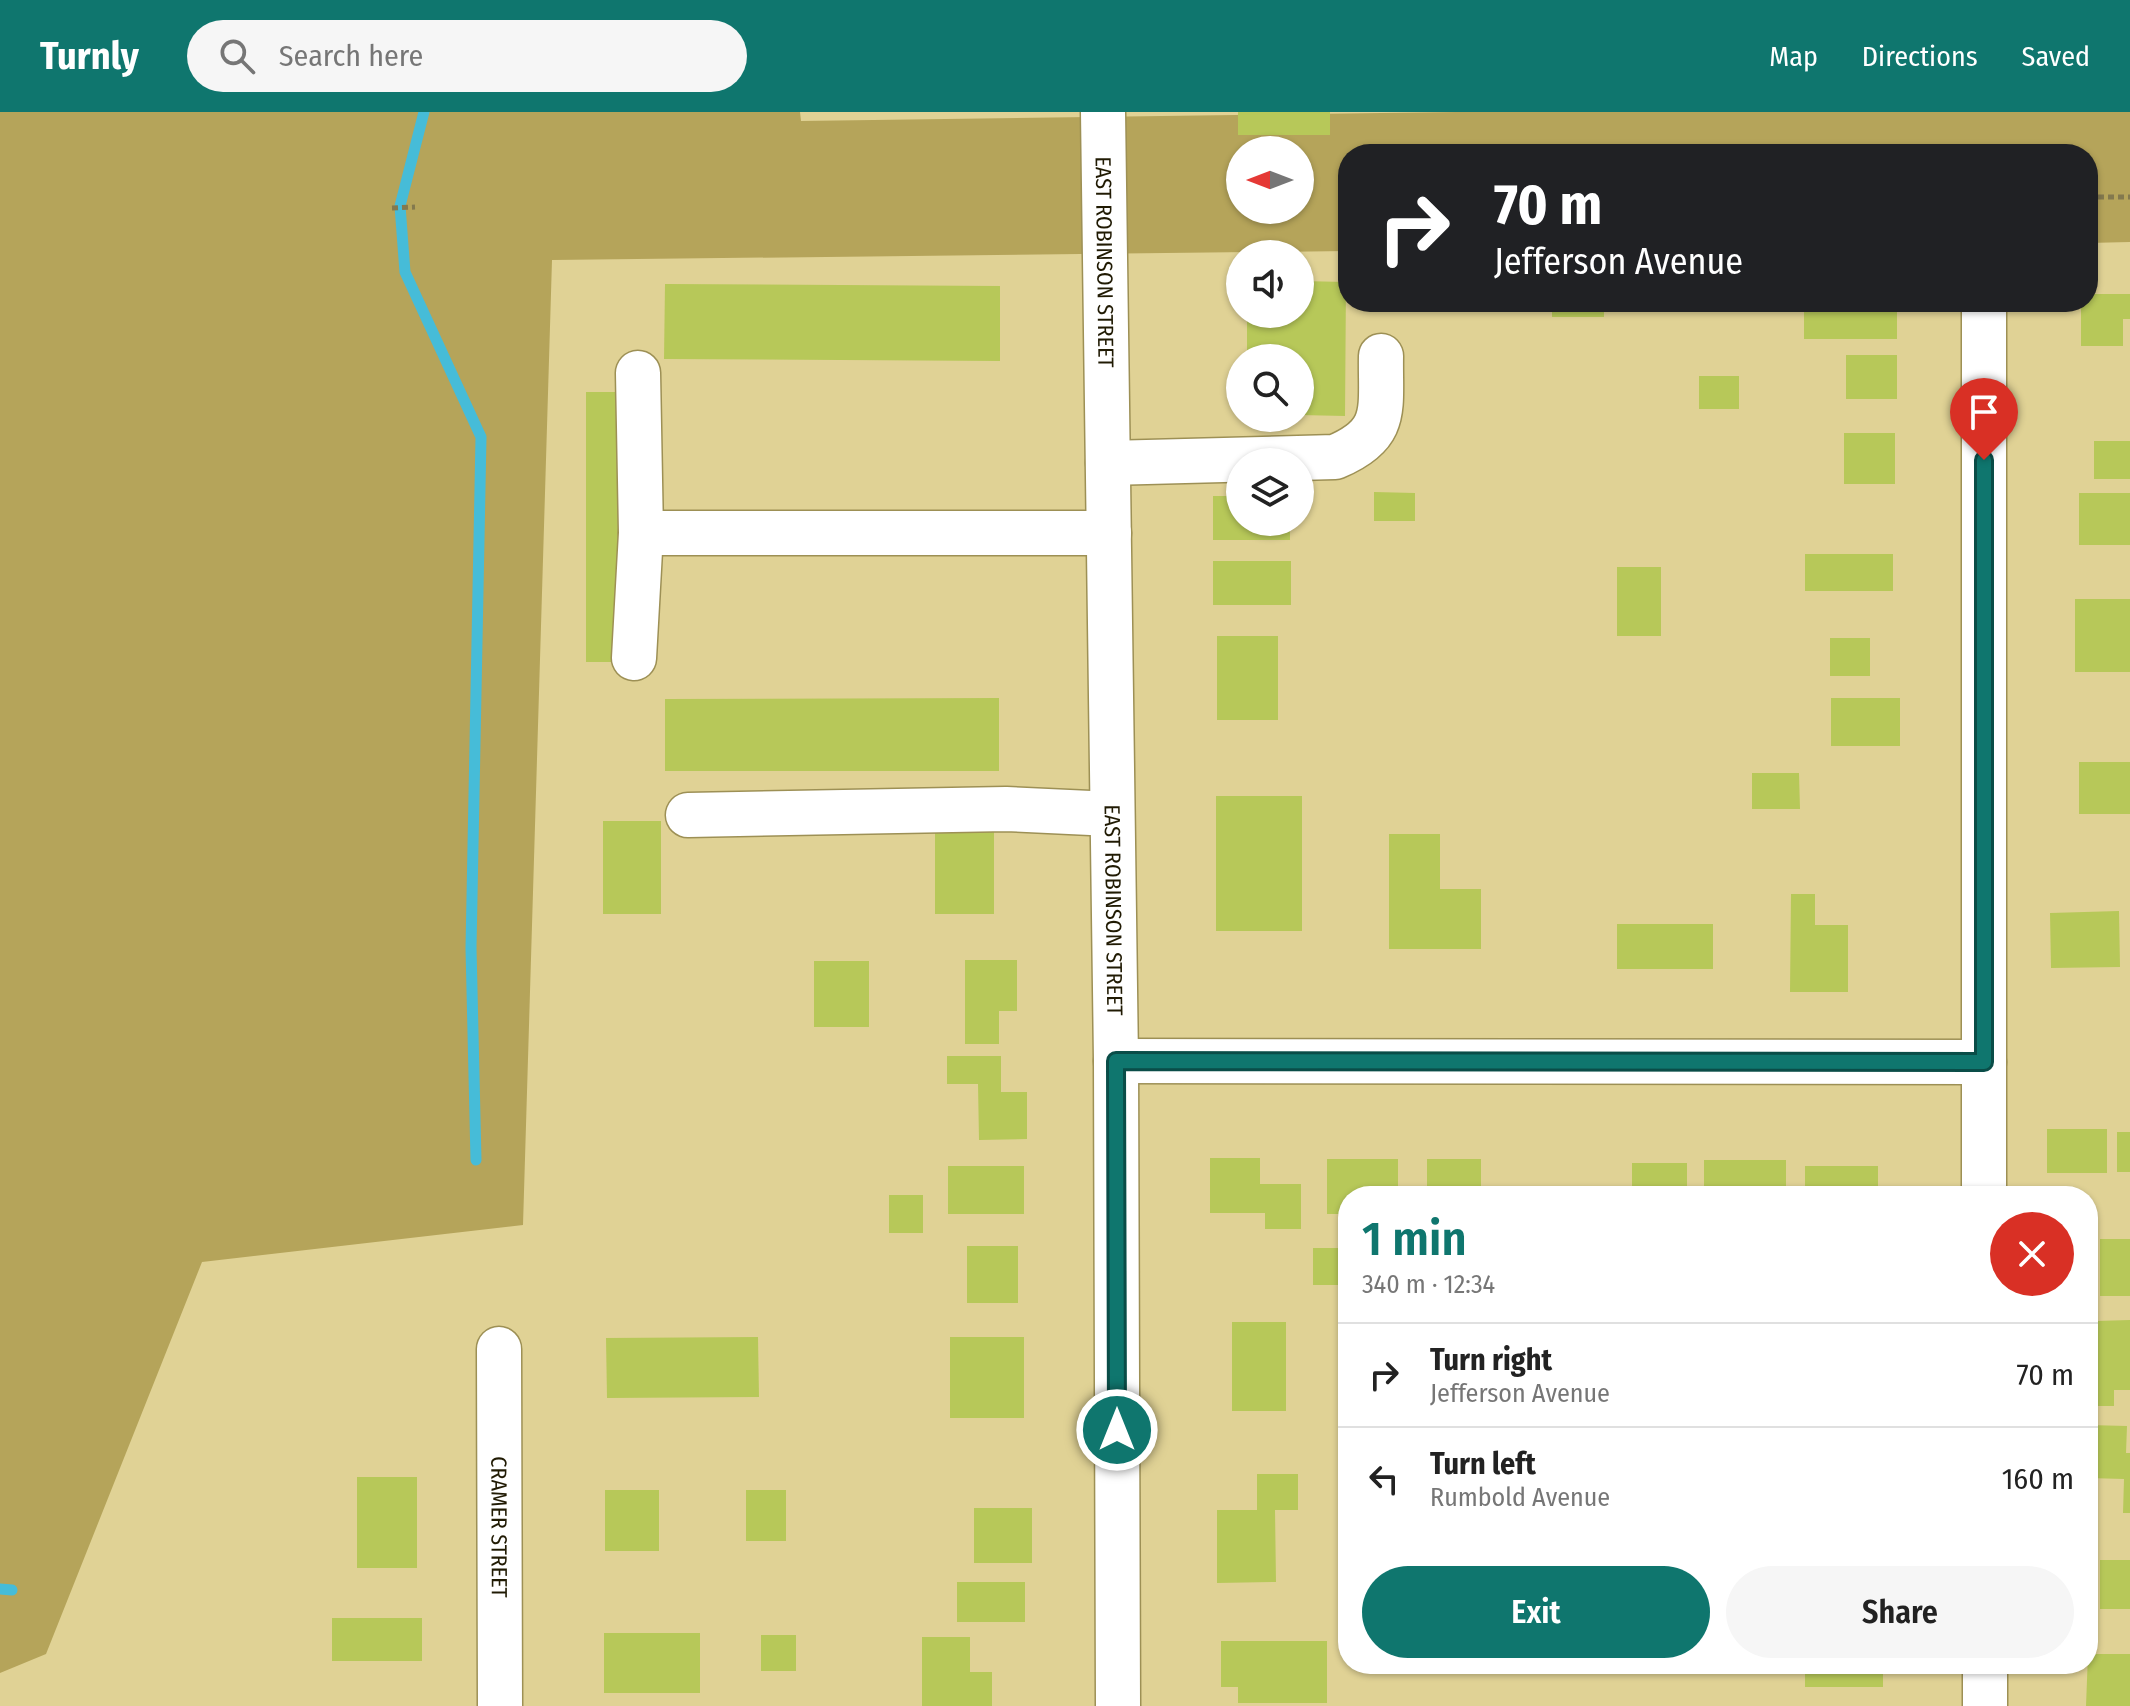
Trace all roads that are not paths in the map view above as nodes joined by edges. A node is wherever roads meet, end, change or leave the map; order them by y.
1 (1103, 112) edge
2 (1984, 312) edge
3 (1381, 356) dead end
4 (638, 373) dead end
5 (1108, 463) junction
6 (641, 533) junction
7 (1109, 533) junction
8 (634, 658) dead end
9 (1112, 814) junction
10 (688, 815) dead end
11 (1116, 1061) junction
12 (1984, 1062) junction
13 (1984, 1186) edge
14 (499, 1349) dead end
15 (1985, 1674) edge
16 (500, 1706) edge
17 (1118, 1706) edge
18 (1985, 1706) edge

1 - 5 street, EAST ROBINSON STREET
2 - 12 street
3 - 5 street
4 - 6 street
5 - 7 street, EAST ROBINSON STREET
6 - 7 street
6 - 8 street
7 - 9 street, EAST ROBINSON STREET
9 - 10 street
9 - 11 street, EAST ROBINSON STREET
11 - 12 street
11 - 17 street, EAST ROBINSON STREET
12 - 13 street
14 - 16 street, CRAMER STREET
15 - 18 street

